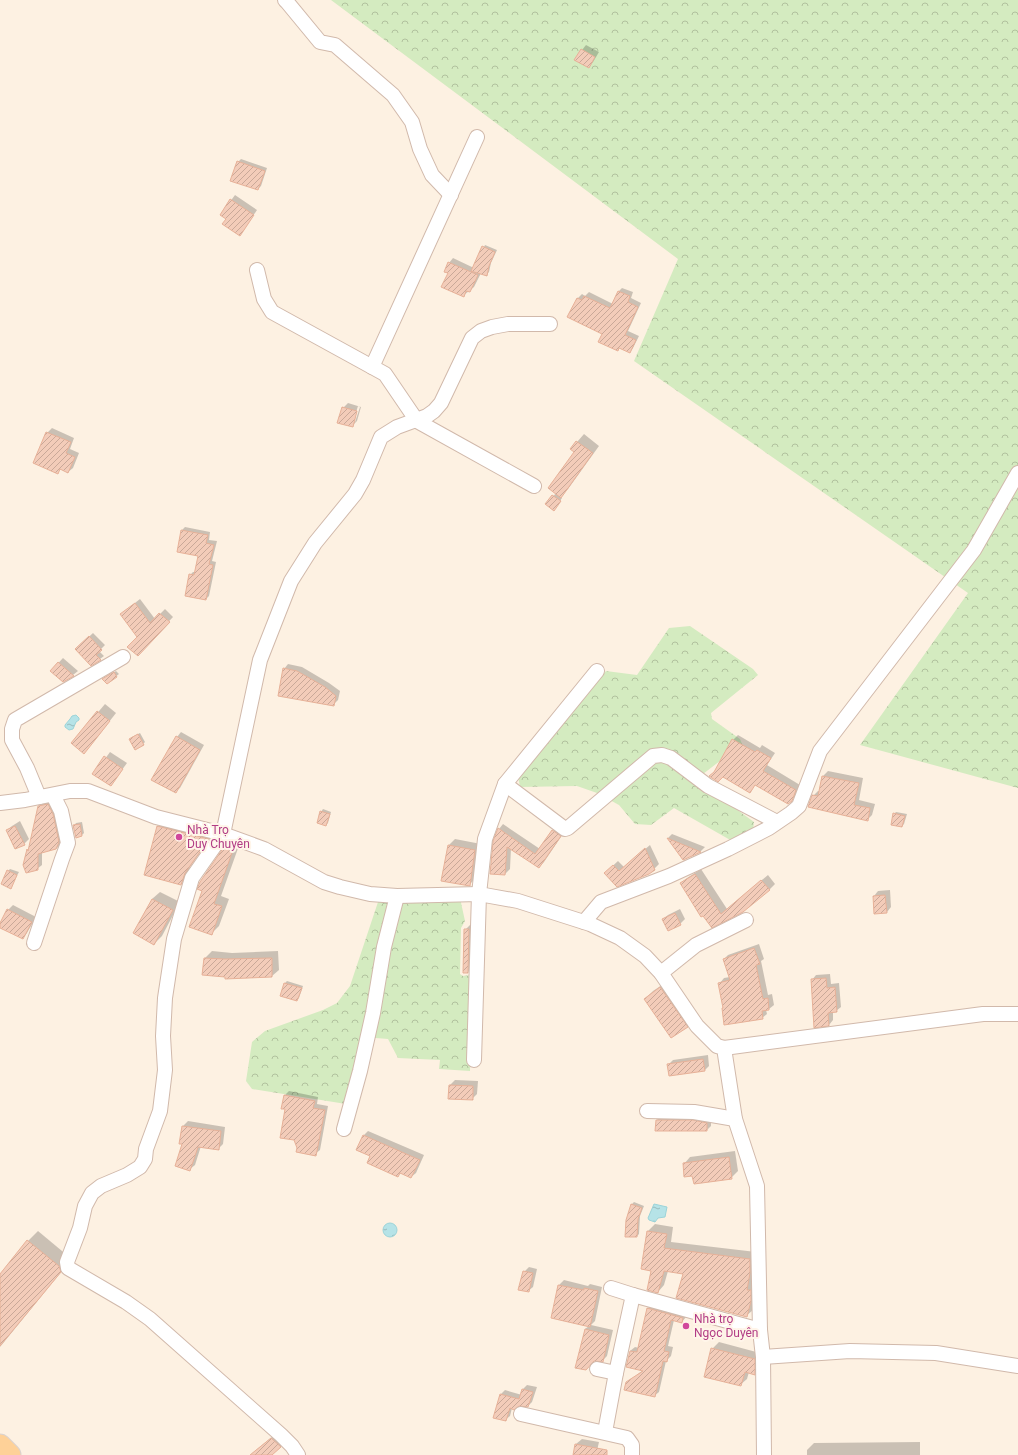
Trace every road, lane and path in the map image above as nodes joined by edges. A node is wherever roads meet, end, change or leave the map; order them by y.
1 (285, 0) edge
2 (477, 137) dead end
3 (451, 195) junction
4 (258, 270) dead end
5 (550, 324) dead end
6 (372, 367) junction
7 (417, 421) junction
8 (1018, 473) edge
9 (534, 486) dead end
10 (123, 657) dead end
11 (597, 671) dead end
12 (505, 784) junction
13 (46, 796) junction
14 (0, 803) edge
15 (778, 822) junction
16 (223, 834) junction
17 (479, 894) junction
18 (396, 896) junction
19 (746, 920) dead end
20 (584, 922) junction
21 (34, 943) dead end
22 (662, 973) junction
23 (1018, 1014) edge
24 (724, 1048) junction
25 (474, 1060) dead end
26 (647, 1111) dead end
27 (735, 1119) junction
28 (344, 1129) dead end
29 (611, 1288) dead end
30 (633, 1295) junction
31 (760, 1330) junction
32 (763, 1357) junction
33 (1018, 1366) edge
34 (597, 1369) dead end
35 (616, 1373) junction
36 (521, 1414) dead end
37 (605, 1432) junction
38 (0, 1445) edge
39 (10, 1455) edge
40 (298, 1455) edge
41 (632, 1455) edge
42 (764, 1455) edge

1 - 3 street
2 - 3 street
3 - 6 street
4 - 6 street
5 - 7 street
6 - 7 street
7 - 9 street
7 - 16 street
8 - 15 street
10 - 13 street
11 - 12 street
12 - 15 street
12 - 17 street
13 - 14 street
13 - 16 street
13 - 21 street
15 - 20 street
16 - 18 street
16 - 40 street
17 - 18 street
17 - 20 street
17 - 25 street
18 - 28 street
19 - 22 street
20 - 22 street
22 - 24 street
23 - 24 street
24 - 27 street
26 - 27 street
27 - 31 street
29 - 30 street
30 - 31 street
30 - 35 street
31 - 32 street
32 - 33 street
32 - 42 street
34 - 35 street
35 - 37 street
36 - 37 street
37 - 41 street
38 - 39 main road

